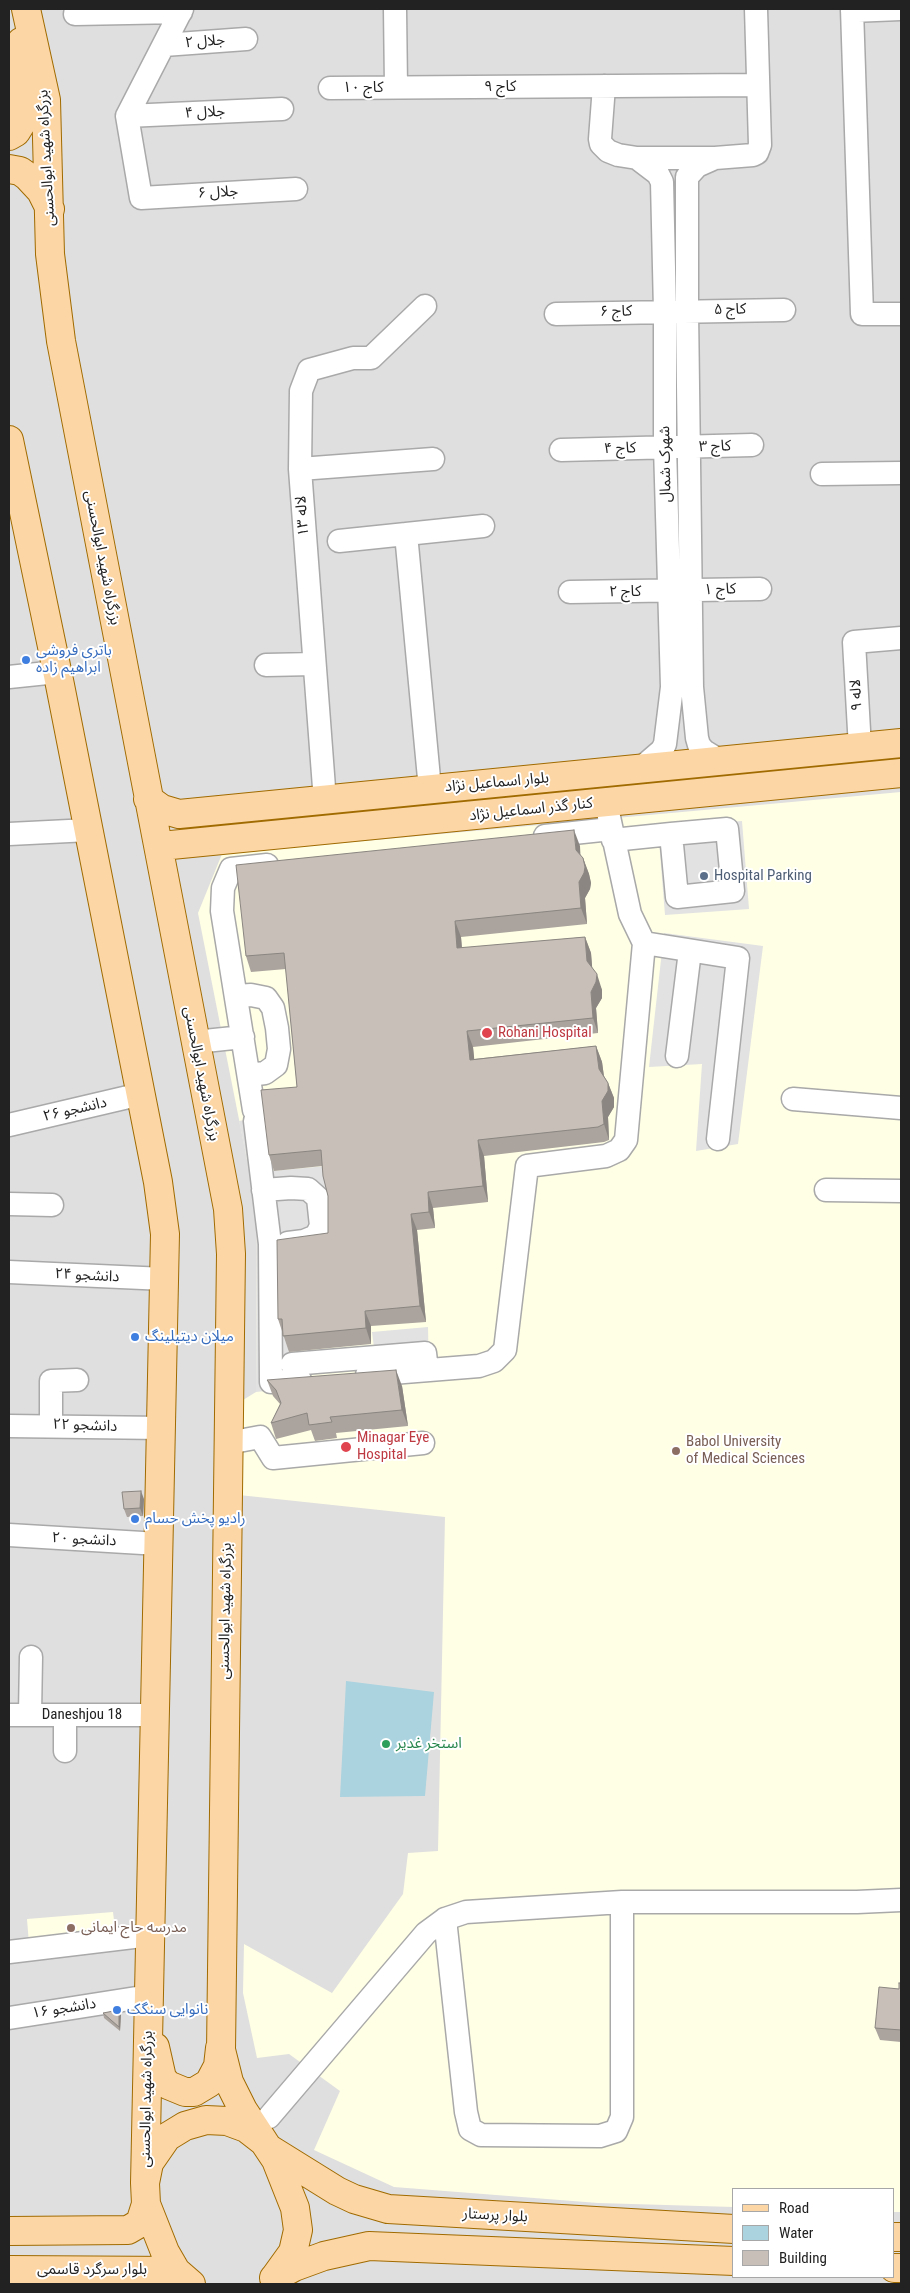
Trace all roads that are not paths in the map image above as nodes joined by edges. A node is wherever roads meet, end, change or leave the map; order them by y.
1 (19, 9) edge
2 (26, 9) edge
3 (396, 9) edge
4 (756, 9) edge
5 (900, 9) edge
6 (182, 10) edge
7 (852, 10) edge
8 (75, 14) dead end
9 (246, 39) dead end
10 (164, 45) junction
11 (757, 85) junction
12 (604, 86) junction
13 (396, 87) junction
14 (330, 88) dead end
15 (282, 109) dead end
16 (127, 116) junction
17 (9, 136) edge
18 (637, 158) junction
19 (715, 158) junction
20 (9, 169) edge
21 (296, 189) dead end
22 (50, 209) junction
23 (425, 306) dead end
24 (784, 310) dead end
25 (676, 311) junction
26 (556, 314) dead end
27 (901, 314) edge
28 (9, 440) edge
29 (752, 445) dead end
30 (678, 447) junction
31 (561, 450) dead end
32 (433, 459) dead end
33 (300, 468) junction
34 (12, 472) edge
35 (901, 473) edge
36 (822, 474) dead end
37 (483, 526) dead end
38 (406, 534) junction
39 (339, 541) dead end
40 (760, 589) dead end
41 (680, 591) junction
42 (570, 592) dead end
43 (901, 638) edge
44 (314, 664) junction
45 (266, 666) dead end
46 (57, 672) junction
47 (9, 678) edge
48 (682, 687) junction
49 (901, 743) edge
50 (860, 748) junction
51 (722, 762) junction
52 (640, 769) junction
53 (901, 773) edge
54 (430, 789) junction
55 (148, 799) junction
56 (325, 801) junction
57 (606, 803) junction
58 (179, 814) junction
59 (89, 830) junction
60 (9, 834) edge
61 (671, 834) dead end
62 (612, 835) junction
63 (523, 838) edge
64 (161, 846) junction
65 (290, 863) edge
66 (166, 894) junction
67 (644, 943) junction
68 (690, 951) junction
69 (236, 996) junction
70 (242, 1037) junction
71 (195, 1042) junction
72 (677, 1056) dead end
73 (249, 1075) junction
74 (141, 1094) junction
75 (793, 1099) dead end
76 (901, 1108) edge
77 (9, 1126) edge
78 (718, 1139) dead end
79 (264, 1190) junction
80 (826, 1190) dead end
81 (901, 1191) edge
82 (9, 1204) edge
83 (52, 1206) dead end
84 (270, 1244) junction
85 (9, 1272) edge
86 (165, 1280) junction
87 (292, 1364) dead end
88 (427, 1370) junction
89 (78, 1380) dead end
90 (51, 1425) junction
91 (9, 1426) edge
92 (162, 1428) junction
93 (228, 1443) junction
94 (423, 1443) dead end
95 (9, 1535) edge
96 (159, 1544) junction
97 (31, 1657) dead end
98 (16, 1715) edge
99 (65, 1715) junction
100 (156, 1715) junction
101 (9, 1734) edge
102 (65, 1751) dead end
103 (901, 1900) edge
104 (622, 1902) junction
105 (444, 1919) junction
106 (150, 1935) junction
107 (9, 1952) edge
108 (149, 1996) junction
109 (9, 2018) edge
110 (221, 2036) junction
111 (268, 2136) junction
112 (146, 2194) junction
113 (732, 2229) edge
114 (9, 2231) edge
115 (732, 2261) edge
116 (9, 2270) edge
117 (181, 2280) edge
118 (270, 2281) edge

1 - 17 main road
2 - 22 main road, بزرگراه شهید ابوالحسنی
3 - 13 street
4 - 11 street
5 - 7 street
6 - 8 street
6 - 10 street
7 - 27 street
9 - 10 street, جلال ۲
10 - 16 street
11 - 12 street, کاج ۹
11 - 19 street
12 - 13 street, کاج ۹
12 - 18 street
13 - 14 street, کاج ۱۰
15 - 16 street, جلال ۴
16 - 21 street, جلال ۶
18 - 19 street
18 - 25 street, شهرک شمال
19 - 25 street, شهرک شمال
20 - 22 main road
22 - 55 main road, بزرگراه شهید ابوالحسنی
23 - 33 street, لاله ۱۳
24 - 25 street, کاج ۵
25 - 26 street, کاج ۶
25 - 30 street, شهرک شمال
28 - 34 main road, بزرگراه شهید ابوالحسنی
29 - 30 street, کاج ۳
30 - 31 street, کاج ۴
30 - 41 street, شهرک شمال
32 - 33 street
33 - 44 street, لاله ۱۳
34 - 46 main road, بزرگراه شهید ابوالحسنی
35 - 36 street
37 - 38 street
38 - 39 street
38 - 54 street
40 - 41 street, کاج ۱
41 - 42 street, کاج ۲
41 - 48 street, شهرک شمال
43 - 50 street, لاله ۹
44 - 45 street
44 - 56 street, لاله ۱۳
46 - 47 street
46 - 59 main road, بزرگراه شهید ابوالحسنی
48 - 51 street, شهرک شمال
48 - 52 street, شهرک شمال
49 - 50 main road, بلوار اسماعیل نژاد
50 - 51 main road, بلوار اسماعیل نژاد
51 - 52 main road, بلوار اسماعیل نژاد
52 - 54 main road, بلوار اسماعیل نژاد
53 - 57 main road, کنار گذر اسماعیل نژاد
54 - 56 main road, بلوار اسماعیل نژاد
55 - 58 main road
55 - 66 main road, بزرگراه شهید ابوالحسنی
56 - 58 main road, بلوار اسماعیل نژاد
57 - 62 street
57 - 64 main road, کنار گذر اسماعیل نژاد
58 - 64 main road
59 - 60 street
59 - 74 main road, بزرگراه شهید ابوالحسنی
61 - 62 street
62 - 63 street
62 - 67 street
64 - 66 main road
65 - 69 street
66 - 71 main road, بزرگراه شهید ابوالحسنی
67 - 68 street
67 - 88 street
68 - 72 street
68 - 78 street
69 - 70 street
69 - 73 street
70 - 71 street
70 - 73 street
71 - 93 main road, بزرگراه شهید ابوالحسنی
73 - 79 street
74 - 77 street, دانشجو ۲۶
74 - 86 main road, بزرگراه شهید ابوالحسنی
75 - 76 street
79 - 84 street
79 - 84 street
80 - 81 street
82 - 83 street
84 - 88 street
85 - 86 street, دانشجو ۲۴
86 - 92 main road, بزرگراه شهید ابوالحسنی
87 - 88 street
89 - 90 street
90 - 91 street, دانشجو ۲۲
90 - 92 street, دانشجو ۲۲
92 - 96 main road, بزرگراه شهید ابوالحسنی
93 - 94 street
93 - 110 main road, بزرگراه شهید ابوالحسنی
95 - 96 street, دانشجو ۲۰
96 - 100 main road, بزرگراه شهید ابوالحسنی
97 - 98 street
98 - 99 street, Daneshjou 18
98 - 101 street
99 - 100 street, Daneshjou 18
99 - 102 street
100 - 106 main road, بزرگراه شهید ابوالحسنی
103 - 104 street
104 - 105 street
104 - 105 street
105 - 111 street
106 - 107 street
106 - 108 main road, بزرگراه شهید ابوالحسنی
108 - 109 street, دانشجو ۱۶
108 - 110 main road
108 - 112 main road, بزرگراه شهید ابوالحسنی
110 - 111 main road, بزرگراه شهید ابوالحسنی
111 - 112 main road, بلوار پرستار
111 - 113 main road, بلوار پرستار
111 - 118 main road
112 - 114 main road
112 - 117 main road
115 - 118 main road
116 - 117 main road, بلوار سرگرد قاسمی

